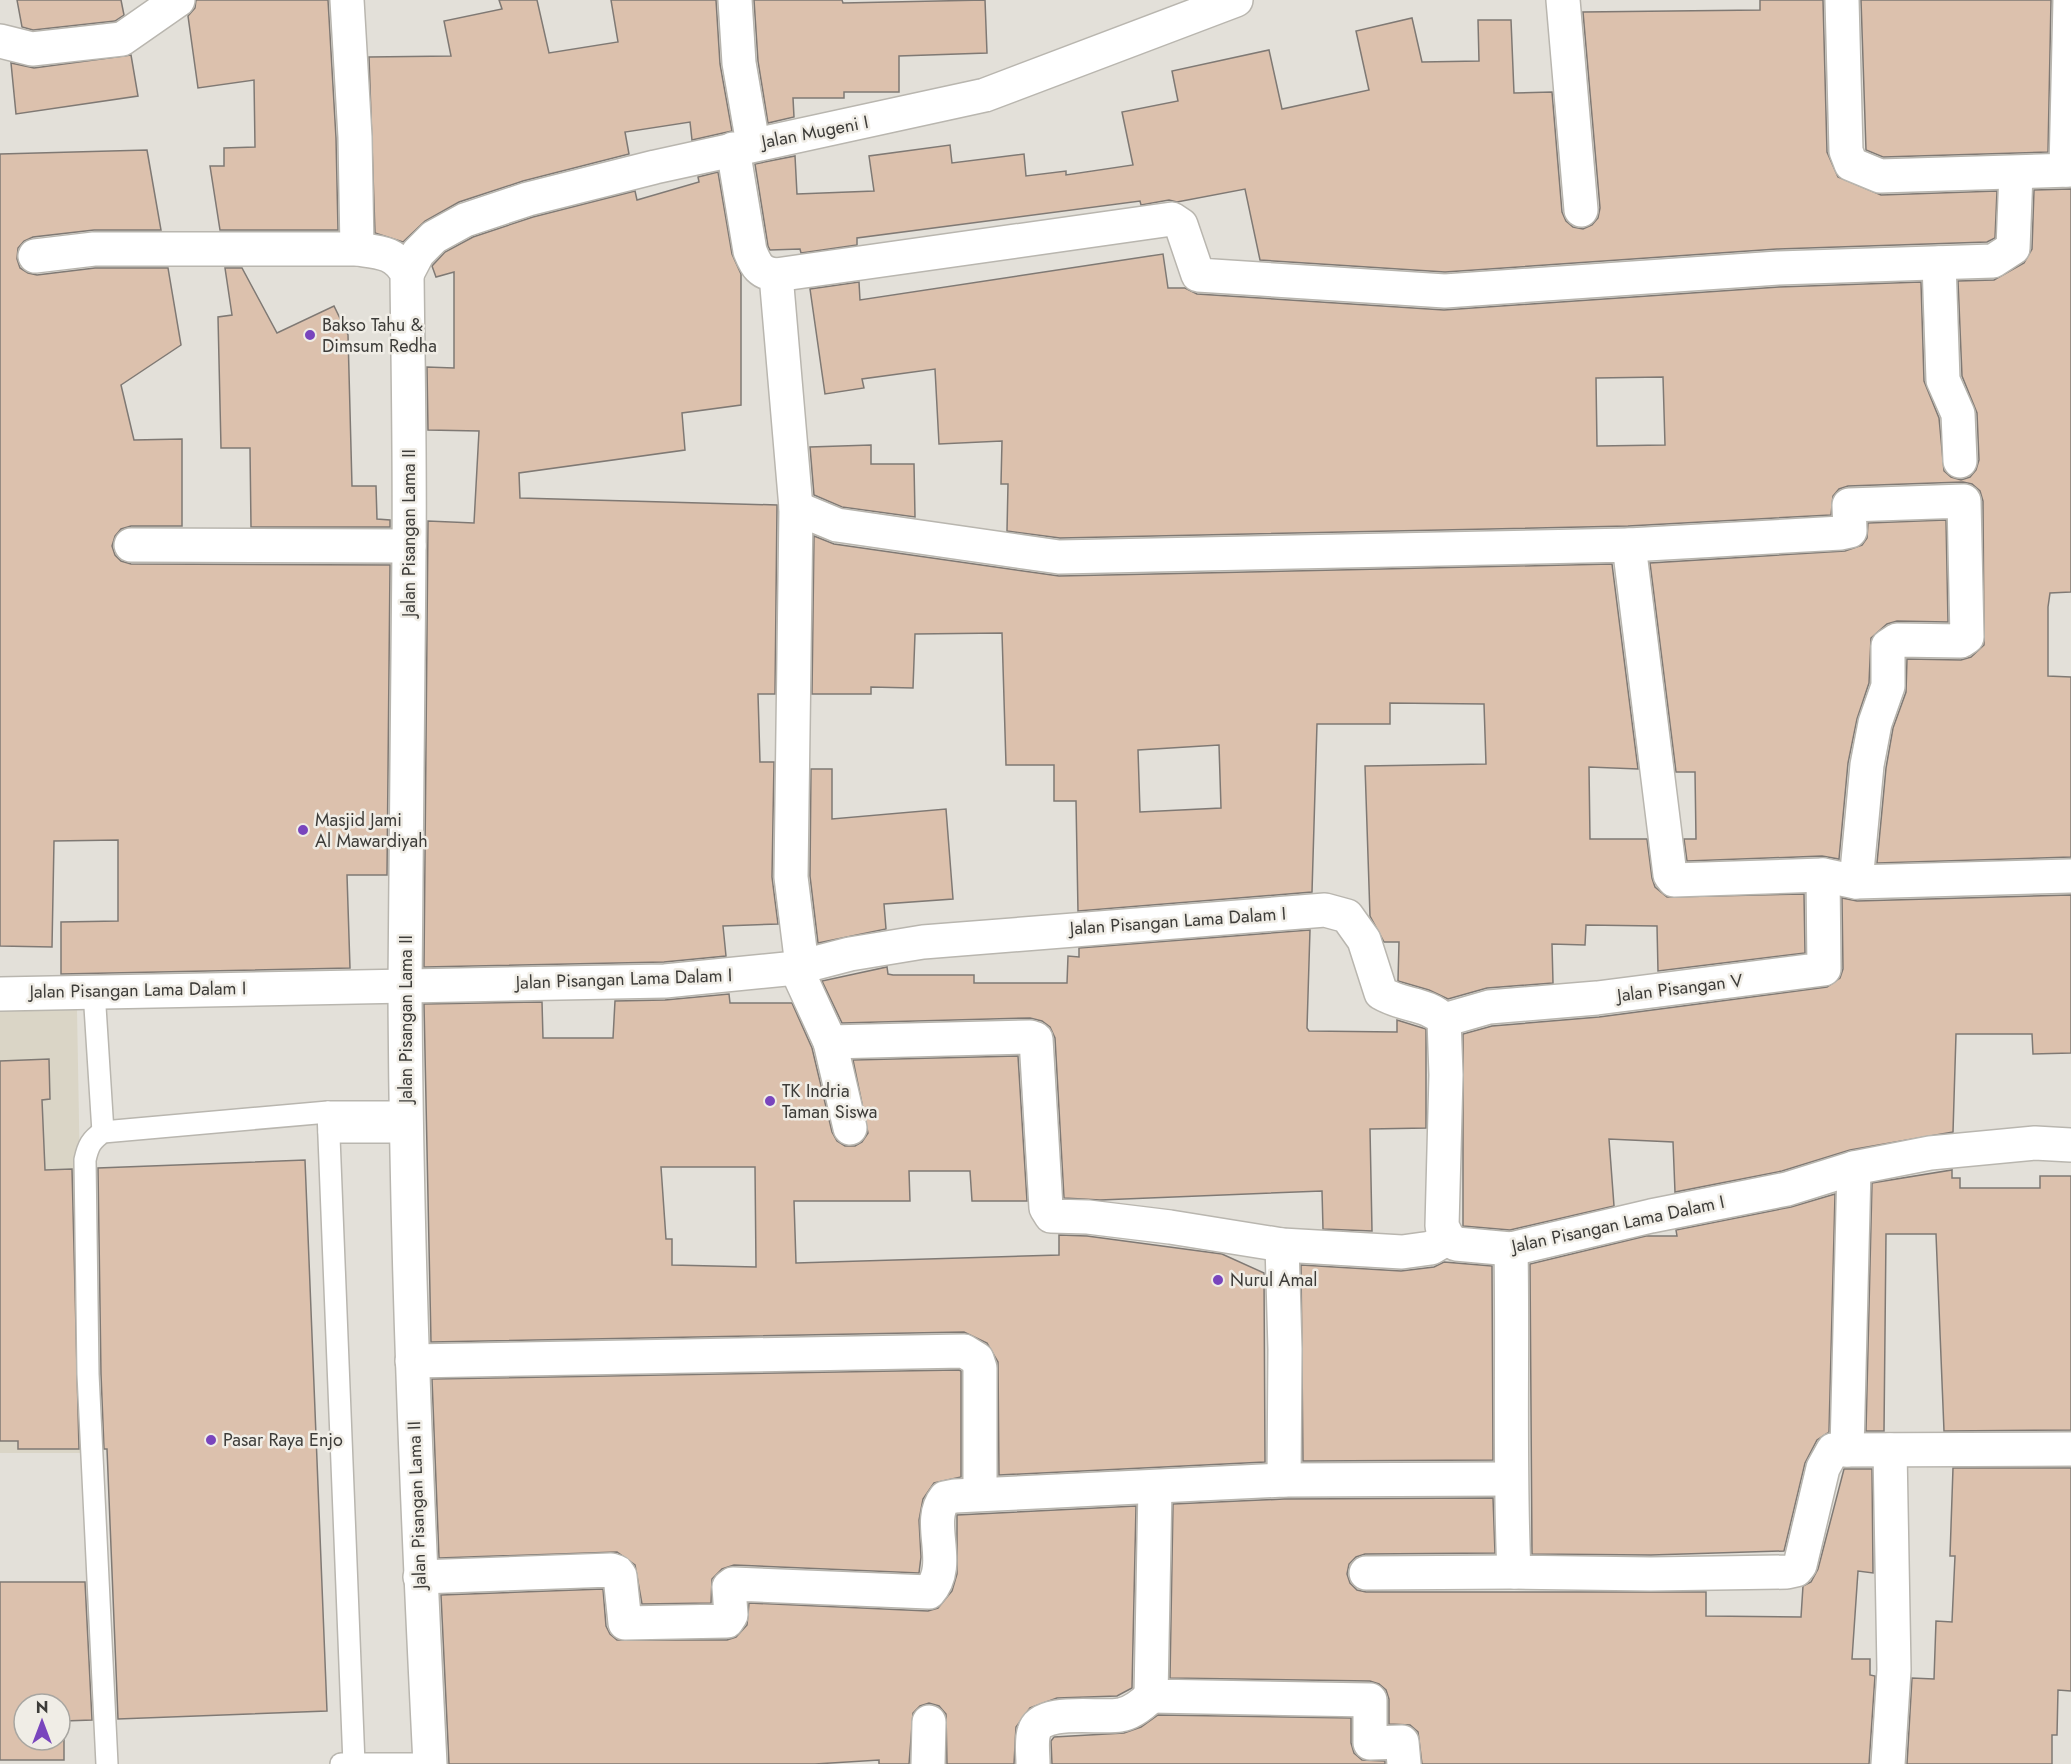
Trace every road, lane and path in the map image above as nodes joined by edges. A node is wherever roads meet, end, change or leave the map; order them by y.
1 (178, 0) edge
2 (351, 0) edge
3 (735, 0) edge
4 (1236, 0) edge
5 (1563, 0) edge
6 (1842, 0) edge
7 (2070, 0) edge
8 (0, 41) edge
9 (743, 146) junction
10 (2068, 170) edge
11 (2016, 174) junction
12 (1581, 210) dead end
13 (357, 249) junction
14 (35, 256) dead end
15 (1939, 263) junction
16 (407, 274) junction
17 (776, 275) junction
18 (1960, 461) dead end
19 (796, 508) junction
20 (130, 546) dead end
21 (409, 546) junction
22 (1629, 546) junction
23 (1823, 875) junction
24 (2071, 876) edge
25 (1856, 882) junction
26 (799, 967) junction
27 (405, 985) junction
28 (94, 991) junction
29 (0, 994) edge
30 (1444, 1020) junction
31 (830, 1042) junction
32 (328, 1122) junction
33 (407, 1122) junction
34 (850, 1128) dead end
35 (103, 1132) junction
36 (2071, 1145) edge
37 (1854, 1168) junction
38 (1448, 1238) junction
39 (1282, 1245) junction
40 (1511, 1249) junction
41 (412, 1361) junction
42 (2071, 1449) edge
43 (1847, 1450) junction
44 (1890, 1450) junction
45 (1509, 1479) junction
46 (1284, 1480) junction
47 (1155, 1487) junction
48 (980, 1494) junction
49 (1514, 1572) junction
50 (1366, 1573) dead end
51 (420, 1577) junction
52 (1151, 1696) junction
53 (929, 1722) dead end
54 (107, 1764) edge
55 (341, 1764) edge
56 (354, 1764) edge
57 (418, 1764) edge
58 (430, 1764) edge
59 (928, 1764) edge
60 (1033, 1764) edge
61 (1404, 1764) edge
62 (1888, 1764) edge

1 - 8 street
2 - 13 street
3 - 9 street
4 - 9 street, Jalan Mugeni I
5 - 12 street
6 - 11 street
7 - 10 street
9 - 16 street, Jalan Mugeni I
9 - 17 street
10 - 11 street
11 - 15 street
13 - 14 street
13 - 16 street
15 - 17 street
15 - 18 street
16 - 21 street, Jalan Pisangan Lama II
17 - 19 street
19 - 22 street
19 - 26 street
20 - 21 street
21 - 27 street, Jalan Pisangan Lama II
22 - 23 street
22 - 25 street
23 - 25 street
23 - 30 street, Jalan Pisangan V
24 - 25 street
26 - 27 street, Jalan Pisangan Lama Dalam I
26 - 30 street, Jalan Pisangan Lama Dalam I
26 - 31 street
27 - 28 street, Jalan Pisangan Lama Dalam I
27 - 33 street, Jalan Pisangan Lama II
28 - 29 street, Jalan Pisangan Lama Dalam I
28 - 35 lane
30 - 38 street
31 - 34 street
31 - 39 street
32 - 33 lane
32 - 35 lane
32 - 56 lane
33 - 41 street, Jalan Pisangan Lama II
35 - 54 lane
36 - 37 street, Jalan Pisangan Lama Dalam I
37 - 40 street, Jalan Pisangan Lama Dalam I
37 - 43 street
38 - 39 street
38 - 40 street, Jalan Pisangan Lama Dalam I
39 - 46 street
40 - 45 street
41 - 48 street
41 - 51 street, Jalan Pisangan Lama II
42 - 44 street
43 - 44 street
43 - 49 street
44 - 62 street
45 - 46 street
45 - 49 street
46 - 47 street
47 - 48 street
47 - 52 street
48 - 51 street
49 - 50 street
51 - 58 street, Jalan Pisangan Lama II
52 - 60 street
52 - 61 street
53 - 59 street
55 - 56 lane
56 - 57 lane

